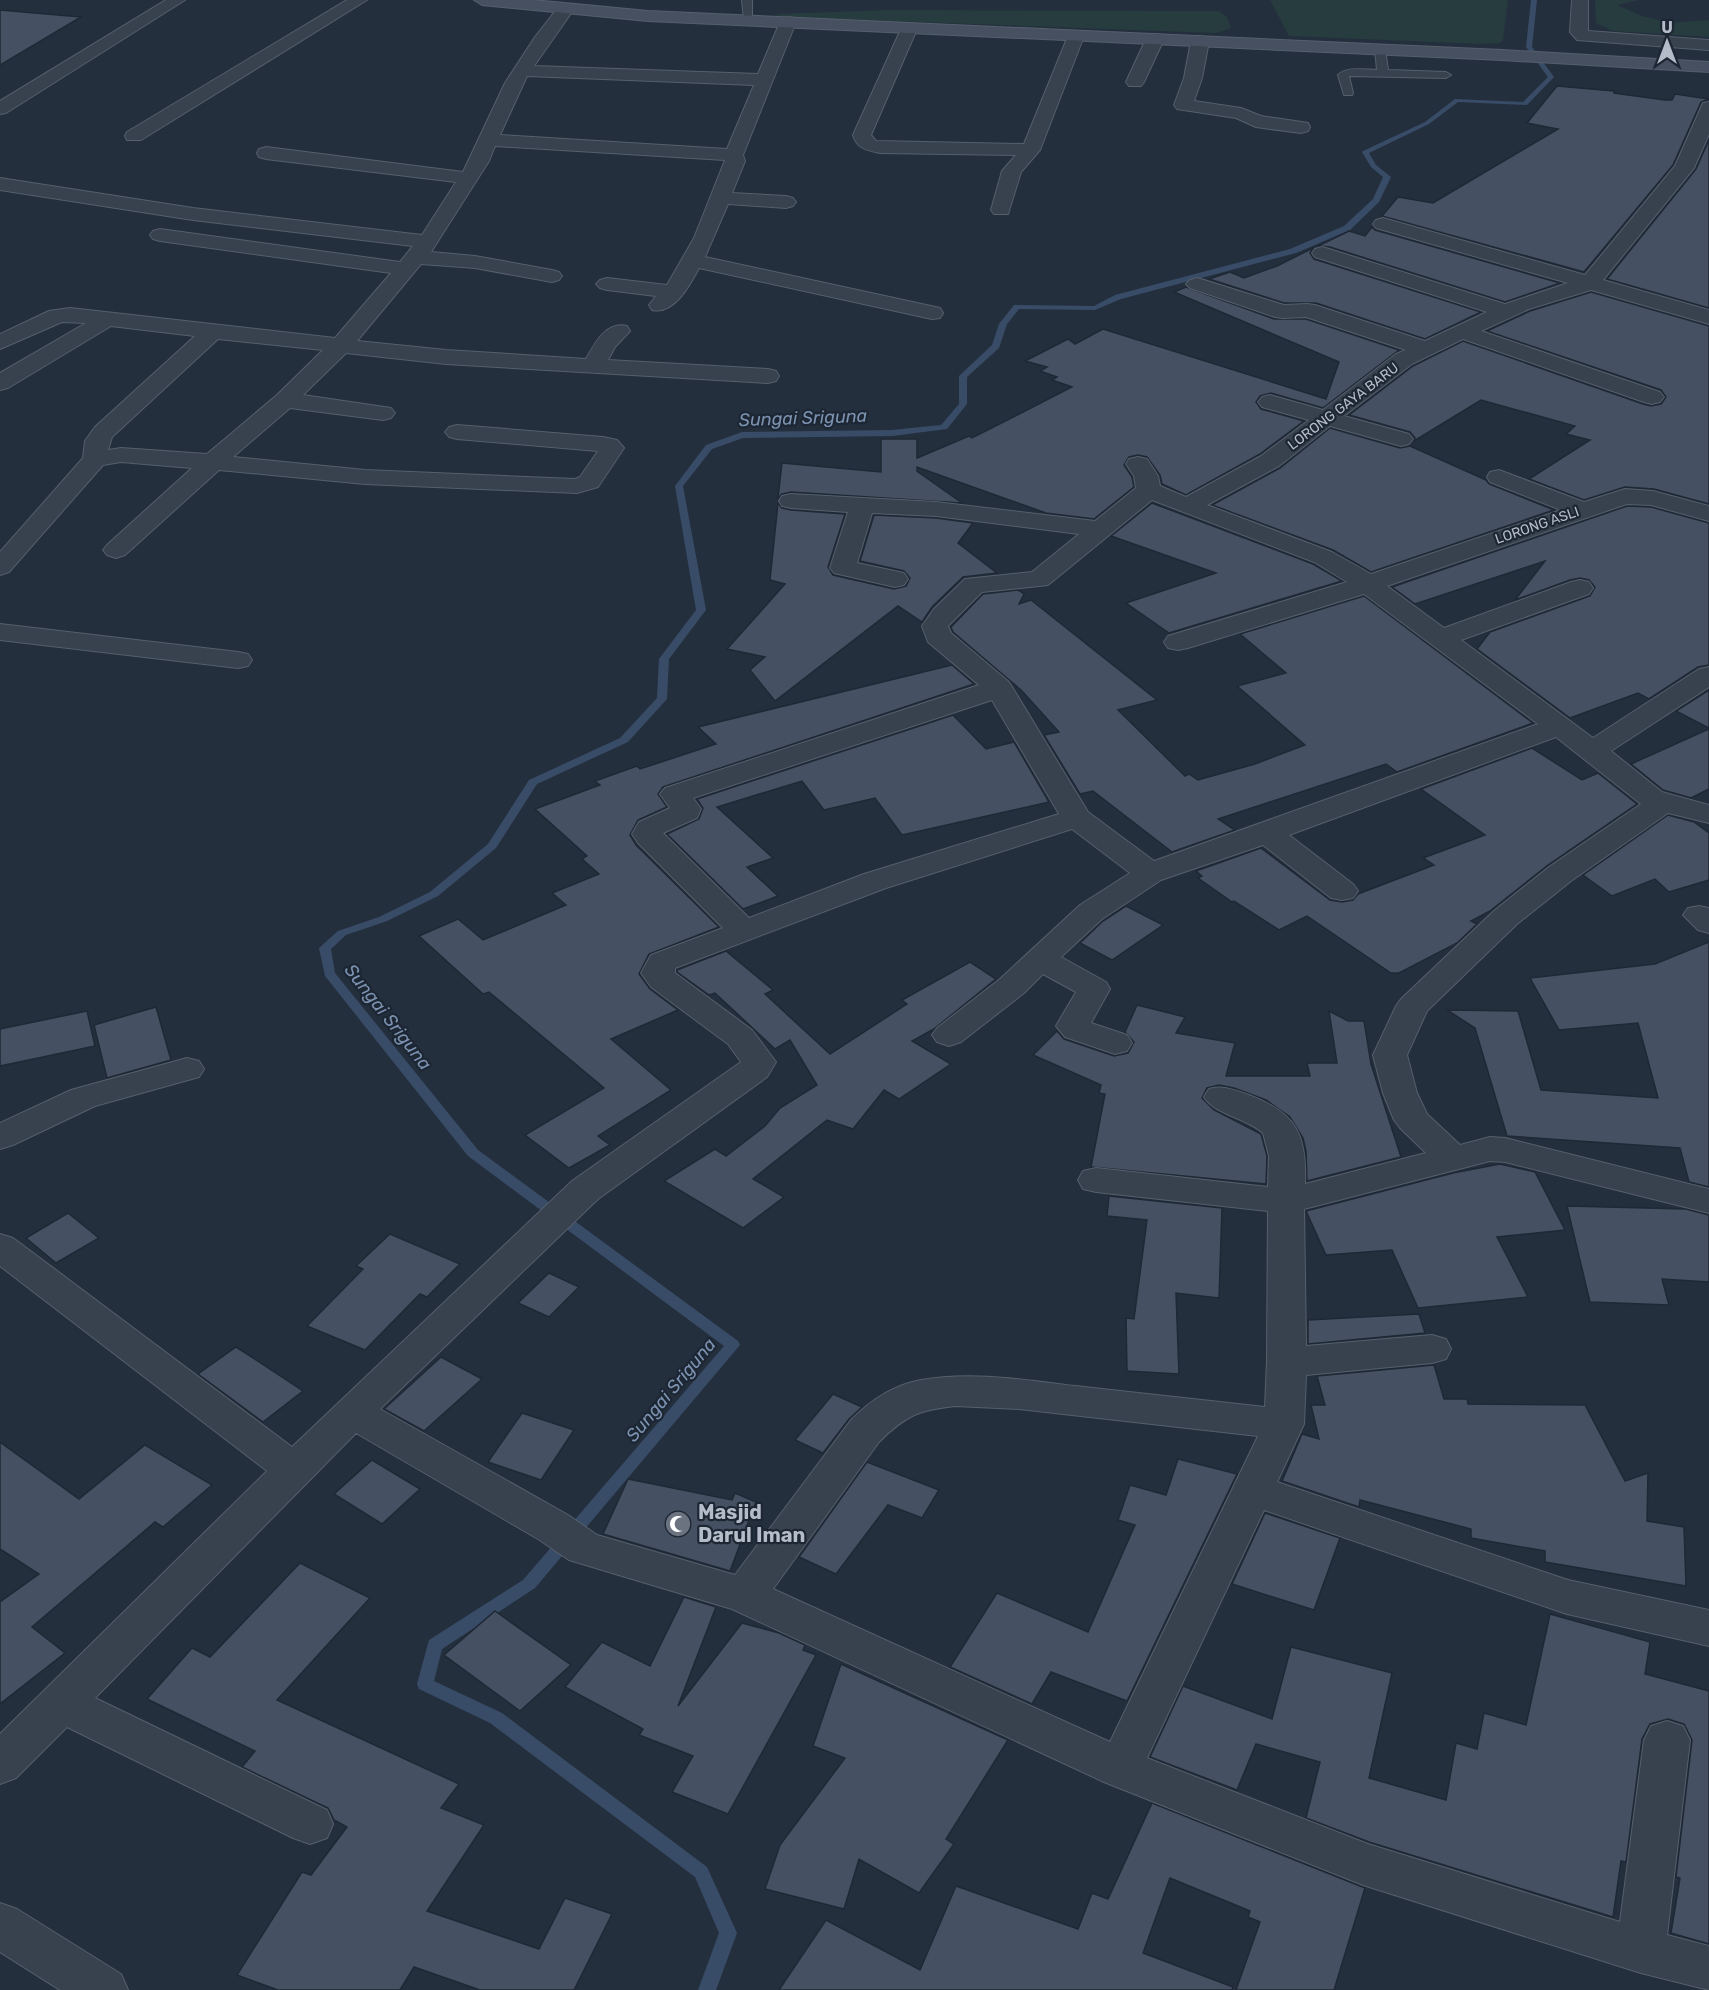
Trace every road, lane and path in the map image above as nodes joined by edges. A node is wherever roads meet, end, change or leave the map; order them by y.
1 (177, 0) edge
2 (359, 0) edge
3 (482, 0) edge
4 (747, 0) edge
5 (1580, 0) edge
6 (531, 3) edge
7 (566, 9) junction
8 (749, 20) junction
9 (788, 22) junction
10 (909, 29) junction
11 (1076, 36) junction
12 (1155, 39) junction
13 (1200, 41) junction
14 (1709, 45) edge
15 (1380, 49) junction
16 (1709, 67) edge
17 (522, 71) junction
18 (1383, 73) junction
19 (1446, 75) dead end
20 (763, 80) junction
21 (1135, 82) dead end
22 (1348, 93) dead end
23 (1709, 107) edge
24 (0, 109) edge
25 (1301, 127) dead end
26 (134, 136) dead end
27 (488, 140) junction
28 (1030, 150) junction
29 (266, 153) dead end
30 (734, 155) junction
31 (468, 178) junction
32 (0, 184) edge
33 (720, 198) junction
34 (786, 202) dead end
35 (1001, 210) dead end
36 (1383, 224) dead end
37 (160, 236) dead end
38 (1322, 253) dead end
39 (416, 256) junction
40 (695, 261) junction
41 (552, 276) dead end
42 (607, 284) dead end
43 (1197, 284) dead end
44 (1589, 284) junction
45 (1506, 311) junction
46 (932, 313) dead end
47 (1709, 317) edge
48 (109, 318) junction
49 (619, 331) dead end
50 (213, 332) junction
51 (1463, 333) junction
52 (0, 342) edge
53 (339, 346) junction
54 (1427, 349) junction
55 (593, 366) junction
56 (768, 376) dead end
57 (0, 383) edge
58 (1652, 397) dead end
59 (285, 400) junction
60 (1270, 402) dead end
61 (383, 413) dead end
62 (1329, 417) junction
63 (457, 432) dead end
64 (1401, 439) dead end
65 (95, 459) junction
66 (213, 462) junction
67 (1138, 464) dead end
68 (1499, 477) dead end
69 (1149, 490) junction
70 (791, 501) dead end
71 (862, 505) junction
72 (1187, 506) junction
73 (1581, 509) junction
74 (1709, 514) edge
75 (1098, 529) junction
76 (116, 550) dead end
77 (0, 567) edge
78 (895, 579) dead end
79 (1368, 584) junction
80 (1580, 588) dead end
81 (0, 632) edge
82 (1441, 638) junction
83 (1178, 642) dead end
84 (238, 660) dead end
85 (1709, 675) edge
86 (999, 688) junction
87 (1559, 726) junction
88 (1592, 751) junction
89 (1664, 802) junction
90 (1709, 814) edge
91 (1076, 818) junction
92 (1268, 833) junction
93 (1150, 873) junction
94 (1342, 891) dead end
95 (744, 931) junction
96 (1040, 959) junction
97 (949, 1035) dead end
98 (1115, 1043) dead end
99 (187, 1069) dead end
100 (1221, 1098) dead end
101 (0, 1137) edge
102 (1452, 1157) junction
103 (1096, 1180) dead end
104 (1286, 1201) junction
105 (1709, 1201) edge
106 (0, 1247) edge
107 (1432, 1349) dead end
108 (1287, 1362) junction
109 (352, 1412) junction
110 (1284, 1424) junction
111 (294, 1470) junction
112 (1253, 1490) junction
113 (744, 1595) junction
114 (1709, 1628) edge
115 (62, 1703) junction
116 (1668, 1740) dead end
117 (0, 1764) edge
118 (1120, 1768) junction
119 (310, 1824) dead end
120 (0, 1924) edge
121 (1641, 1952) junction
122 (1709, 1969) edge
123 (103, 1990) edge

1 - 24 street
2 - 26 street
3 - 6 main road
4 - 8 lane
5 - 14 street
6 - 7 main road
7 - 8 main road
7 - 17 street
8 - 9 main road
9 - 10 main road
9 - 20 street
10 - 11 main road
10 - 28 street
11 - 12 main road
11 - 28 street
12 - 13 main road
12 - 21 street
13 - 15 main road
13 - 25 street
15 - 16 main road
15 - 18 lane
17 - 20 street
17 - 27 street
18 - 19 lane
18 - 22 lane
20 - 30 street
23 - 44 street
27 - 30 street
27 - 31 street
28 - 35 street
29 - 31 street
30 - 33 street
31 - 39 street
32 - 39 street
33 - 34 street
33 - 40 street
36 - 44 street
37 - 39 street
38 - 45 street
39 - 41 street
39 - 53 street
40 - 42 street
40 - 46 street
43 - 54 street
44 - 45 street, LORONG GAYA BARU
44 - 47 street
45 - 51 street, LORONG GAYA BARU
48 - 50 street
48 - 52 street
48 - 57 street
49 - 55 street
50 - 53 street
50 - 65 street
51 - 54 street, LORONG GAYA BARU
51 - 58 street
53 - 55 street
53 - 59 street
54 - 62 street, LORONG GAYA BARU
55 - 56 street
59 - 61 street
59 - 66 street
60 - 62 street
62 - 64 street
62 - 72 street, LORONG GAYA BARU
63 - 66 street
65 - 66 street
65 - 77 street
66 - 76 street
67 - 69 street
68 - 73 street
69 - 72 street
69 - 75 street
70 - 71 street
71 - 75 street
71 - 78 street
72 - 79 street
73 - 74 street, LORONG ASLI
73 - 79 street, LORONG ASLI
75 - 86 street
79 - 82 street
79 - 83 street, LORONG ASLI
80 - 82 street
81 - 84 street
82 - 87 street
85 - 88 street
86 - 91 street
86 - 95 street
87 - 88 street
87 - 92 street
88 - 89 street
89 - 90 street
89 - 102 street
91 - 93 street
91 - 95 street
92 - 93 street
92 - 94 street
93 - 96 street
95 - 109 street
96 - 97 street
96 - 98 street
99 - 101 street
100 - 104 street
102 - 104 street
102 - 105 street
103 - 104 street
104 - 108 street
106 - 111 street
107 - 108 street
108 - 110 street
109 - 111 street
109 - 113 street
110 - 112 street
110 - 113 street
111 - 115 street
112 - 114 street
112 - 118 street
113 - 118 street
115 - 117 street
115 - 119 street
116 - 121 street
118 - 121 street
120 - 123 street
121 - 122 street

